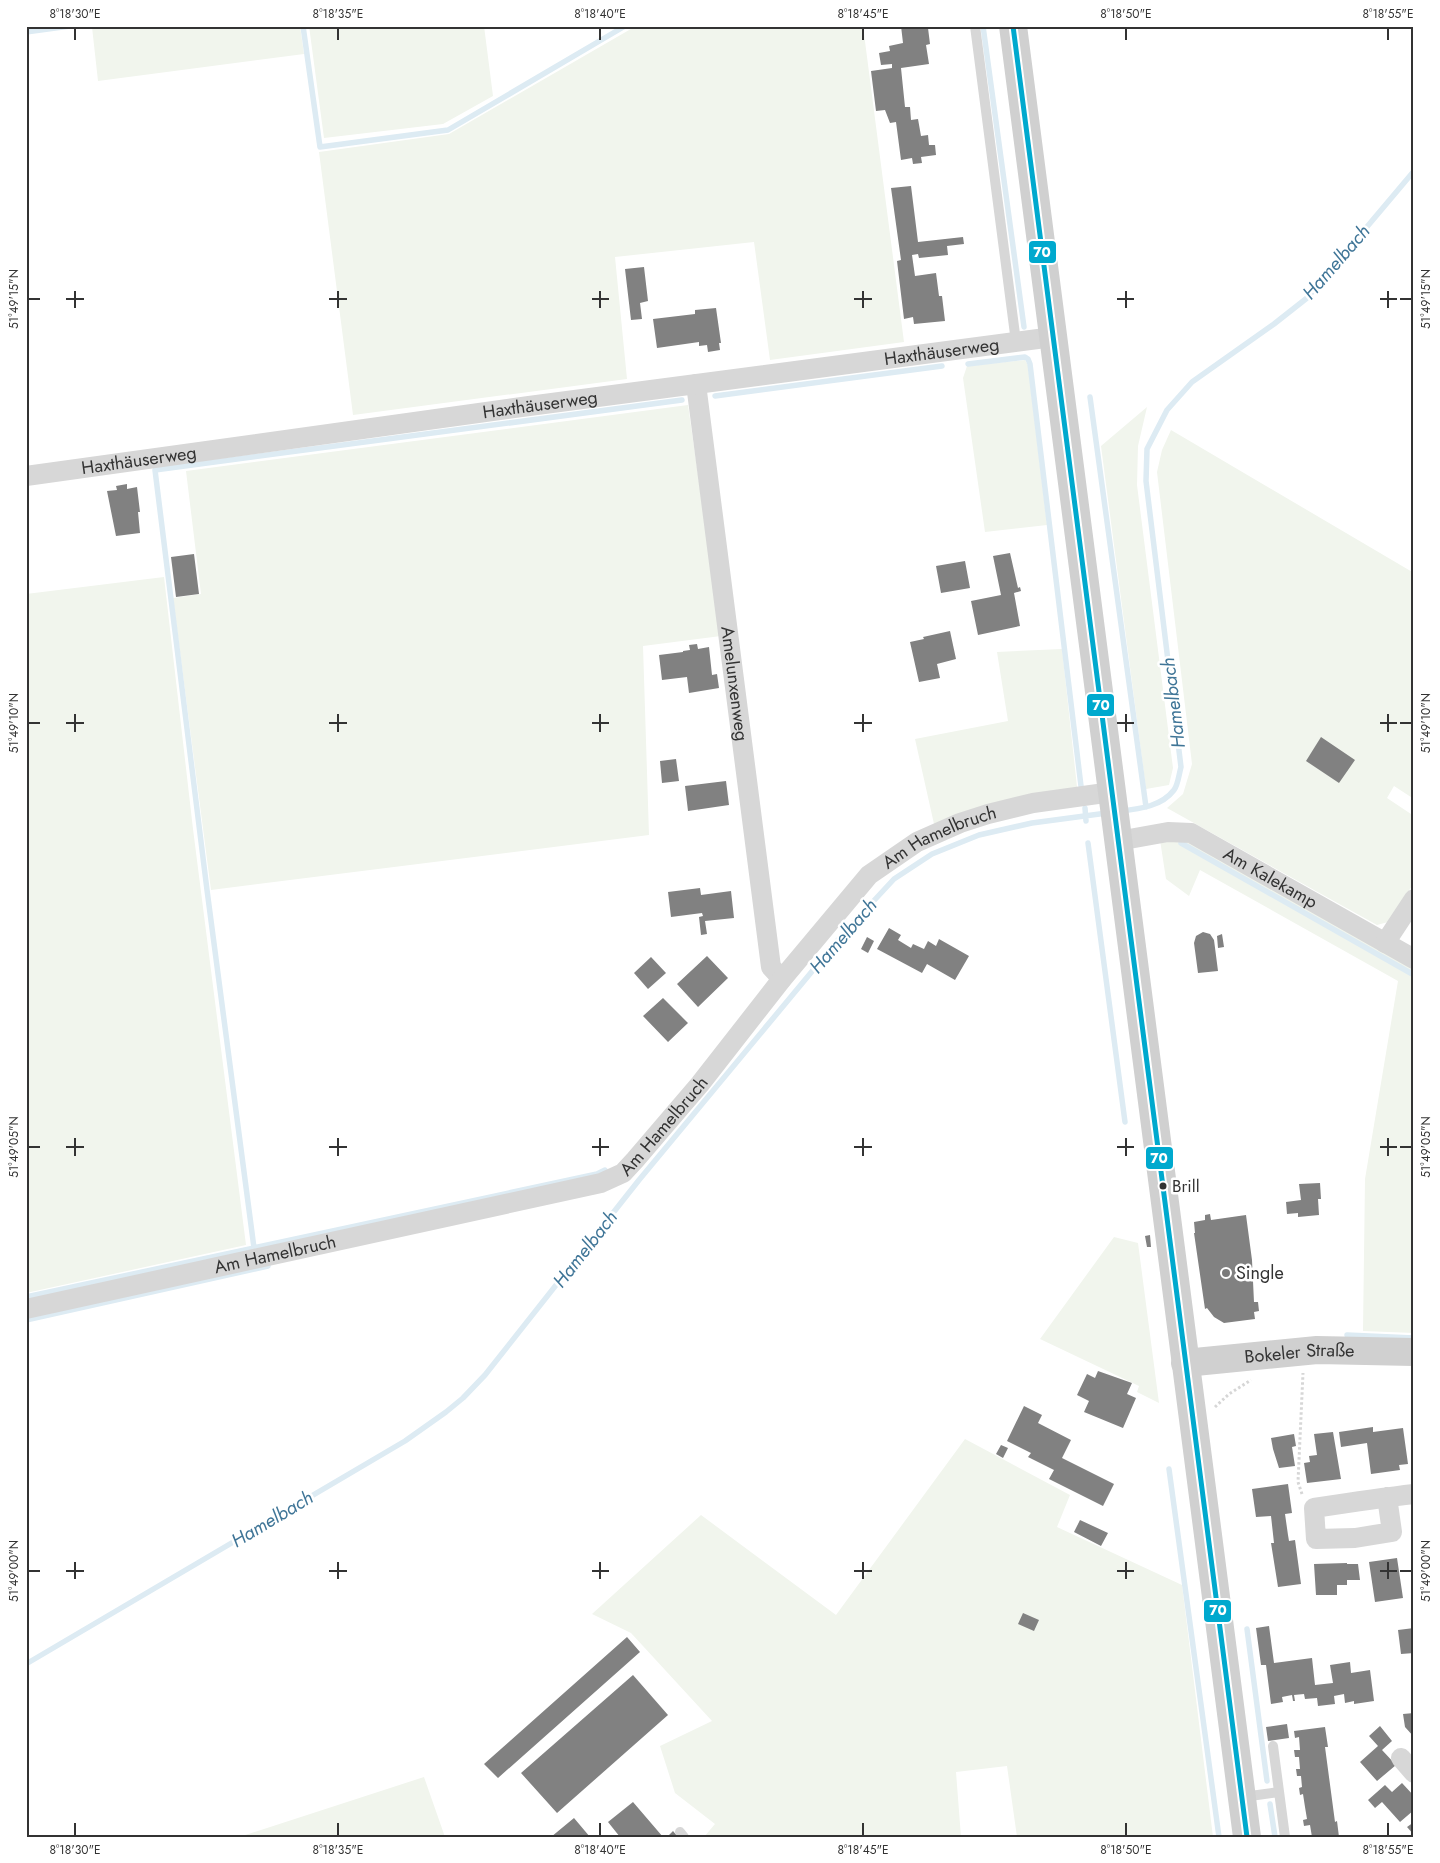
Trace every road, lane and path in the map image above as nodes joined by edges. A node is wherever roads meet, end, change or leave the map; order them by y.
1 (975, 26) edge
2 (1013, 26) edge
3 (1053, 337) junction
4 (1016, 342) junction
5 (696, 384) junction
6 (26, 476) edge
7 (1112, 794) junction
8 (1117, 833) junction
9 (1414, 899) edge
10 (1385, 943) junction
11 (1414, 959) edge
12 (782, 979) junction
13 (26, 1309) edge
14 (1414, 1352) edge
15 (1185, 1363) junction
16 (1303, 1365) dead end
17 (1414, 1494) edge
18 (1387, 1497) junction
19 (1314, 1508) junction
20 (1273, 1746) dead end
21 (1279, 1792) junction
22 (1242, 1797) junction
23 (1247, 1837) edge
24 (1285, 1837) edge

1 - 4 lane
2 - 3 street
3 - 4 street, Haxthäuserweg
3 - 7 street
4 - 5 street, Haxthäuserweg
5 - 6 street, Haxthäuserweg
5 - 12 street, Amelunxenweg
7 - 8 street
7 - 12 street, Am Hamelbruch
8 - 10 street, Am Kalekamp
8 - 15 street
9 - 10 street
10 - 11 street, Am Kalekamp
12 - 13 street, Am Hamelbruch
14 - 15 street, Bokeler Straße
15 - 22 street
16 - 19 path
17 - 18 street
18 - 19 street
18 - 19 street
20 - 21 lane
21 - 22 lane
21 - 24 lane
22 - 23 street

